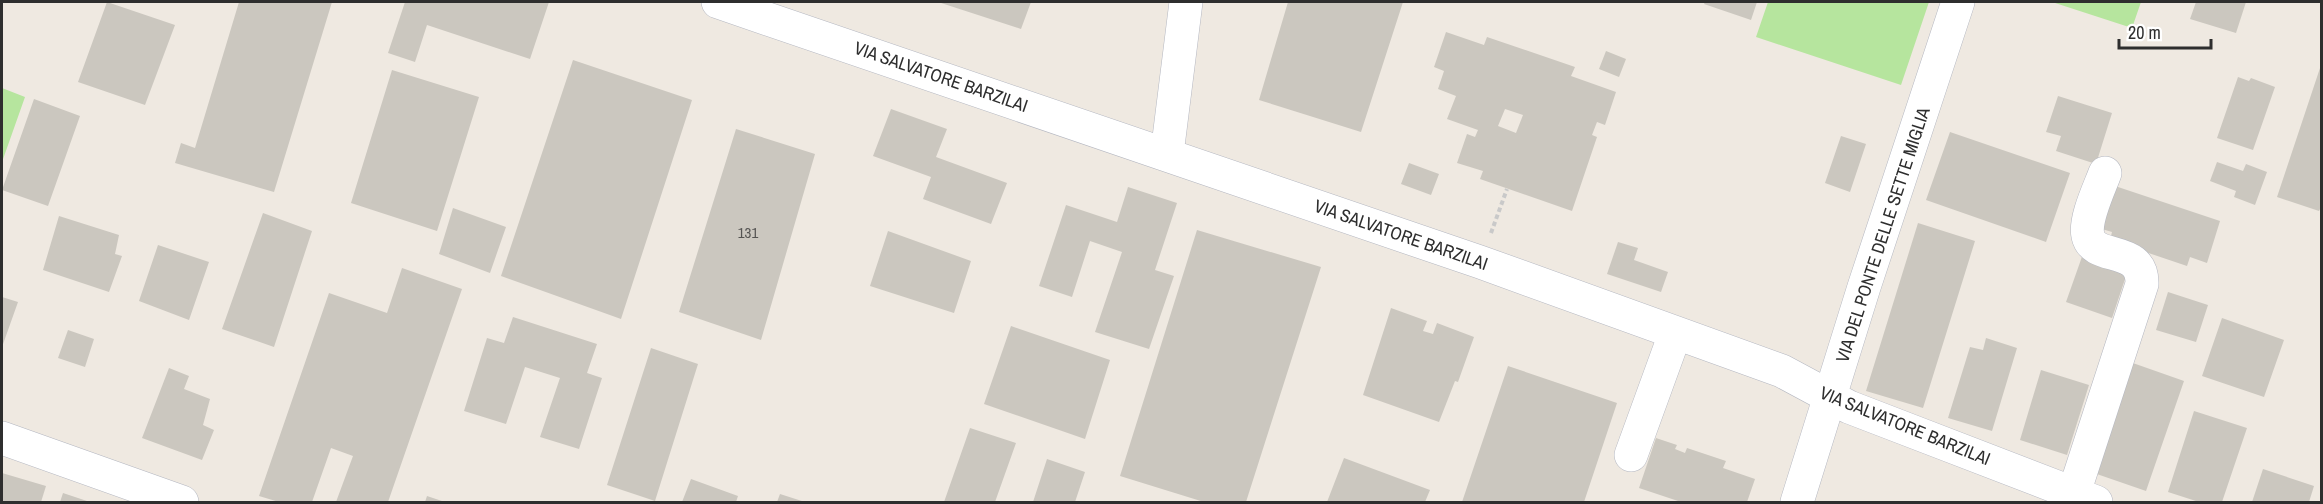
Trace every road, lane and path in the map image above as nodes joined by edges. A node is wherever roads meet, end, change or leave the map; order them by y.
1 (718, 2) edge
2 (1186, 2) edge
3 (1958, 2) edge
4 (1167, 154) junction
5 (2105, 173) dead end
6 (1507, 189) dead end
7 (1490, 235) dead end
8 (1675, 334) junction
9 (1830, 398) junction
10 (2, 438) edge
11 (1630, 455) dead end
12 (2080, 500) edge
13 (182, 502) edge
14 (1797, 502) edge

1 - 4 street, VIA SALVATORE BARZILAI
2 - 4 street
3 - 9 street, VIA DEL PONTE DELLE SETTE MIGLIA
4 - 8 street, VIA SALVATORE BARZILAI
5 - 12 street, VIA SALVATORE BARZILAI
6 - 7 path
8 - 9 street, VIA SALVATORE BARZILAI
8 - 11 street
9 - 12 street, VIA SALVATORE BARZILAI
9 - 14 street, VIA DEL PONTE DELLE SETTE MIGLIA
10 - 13 street

